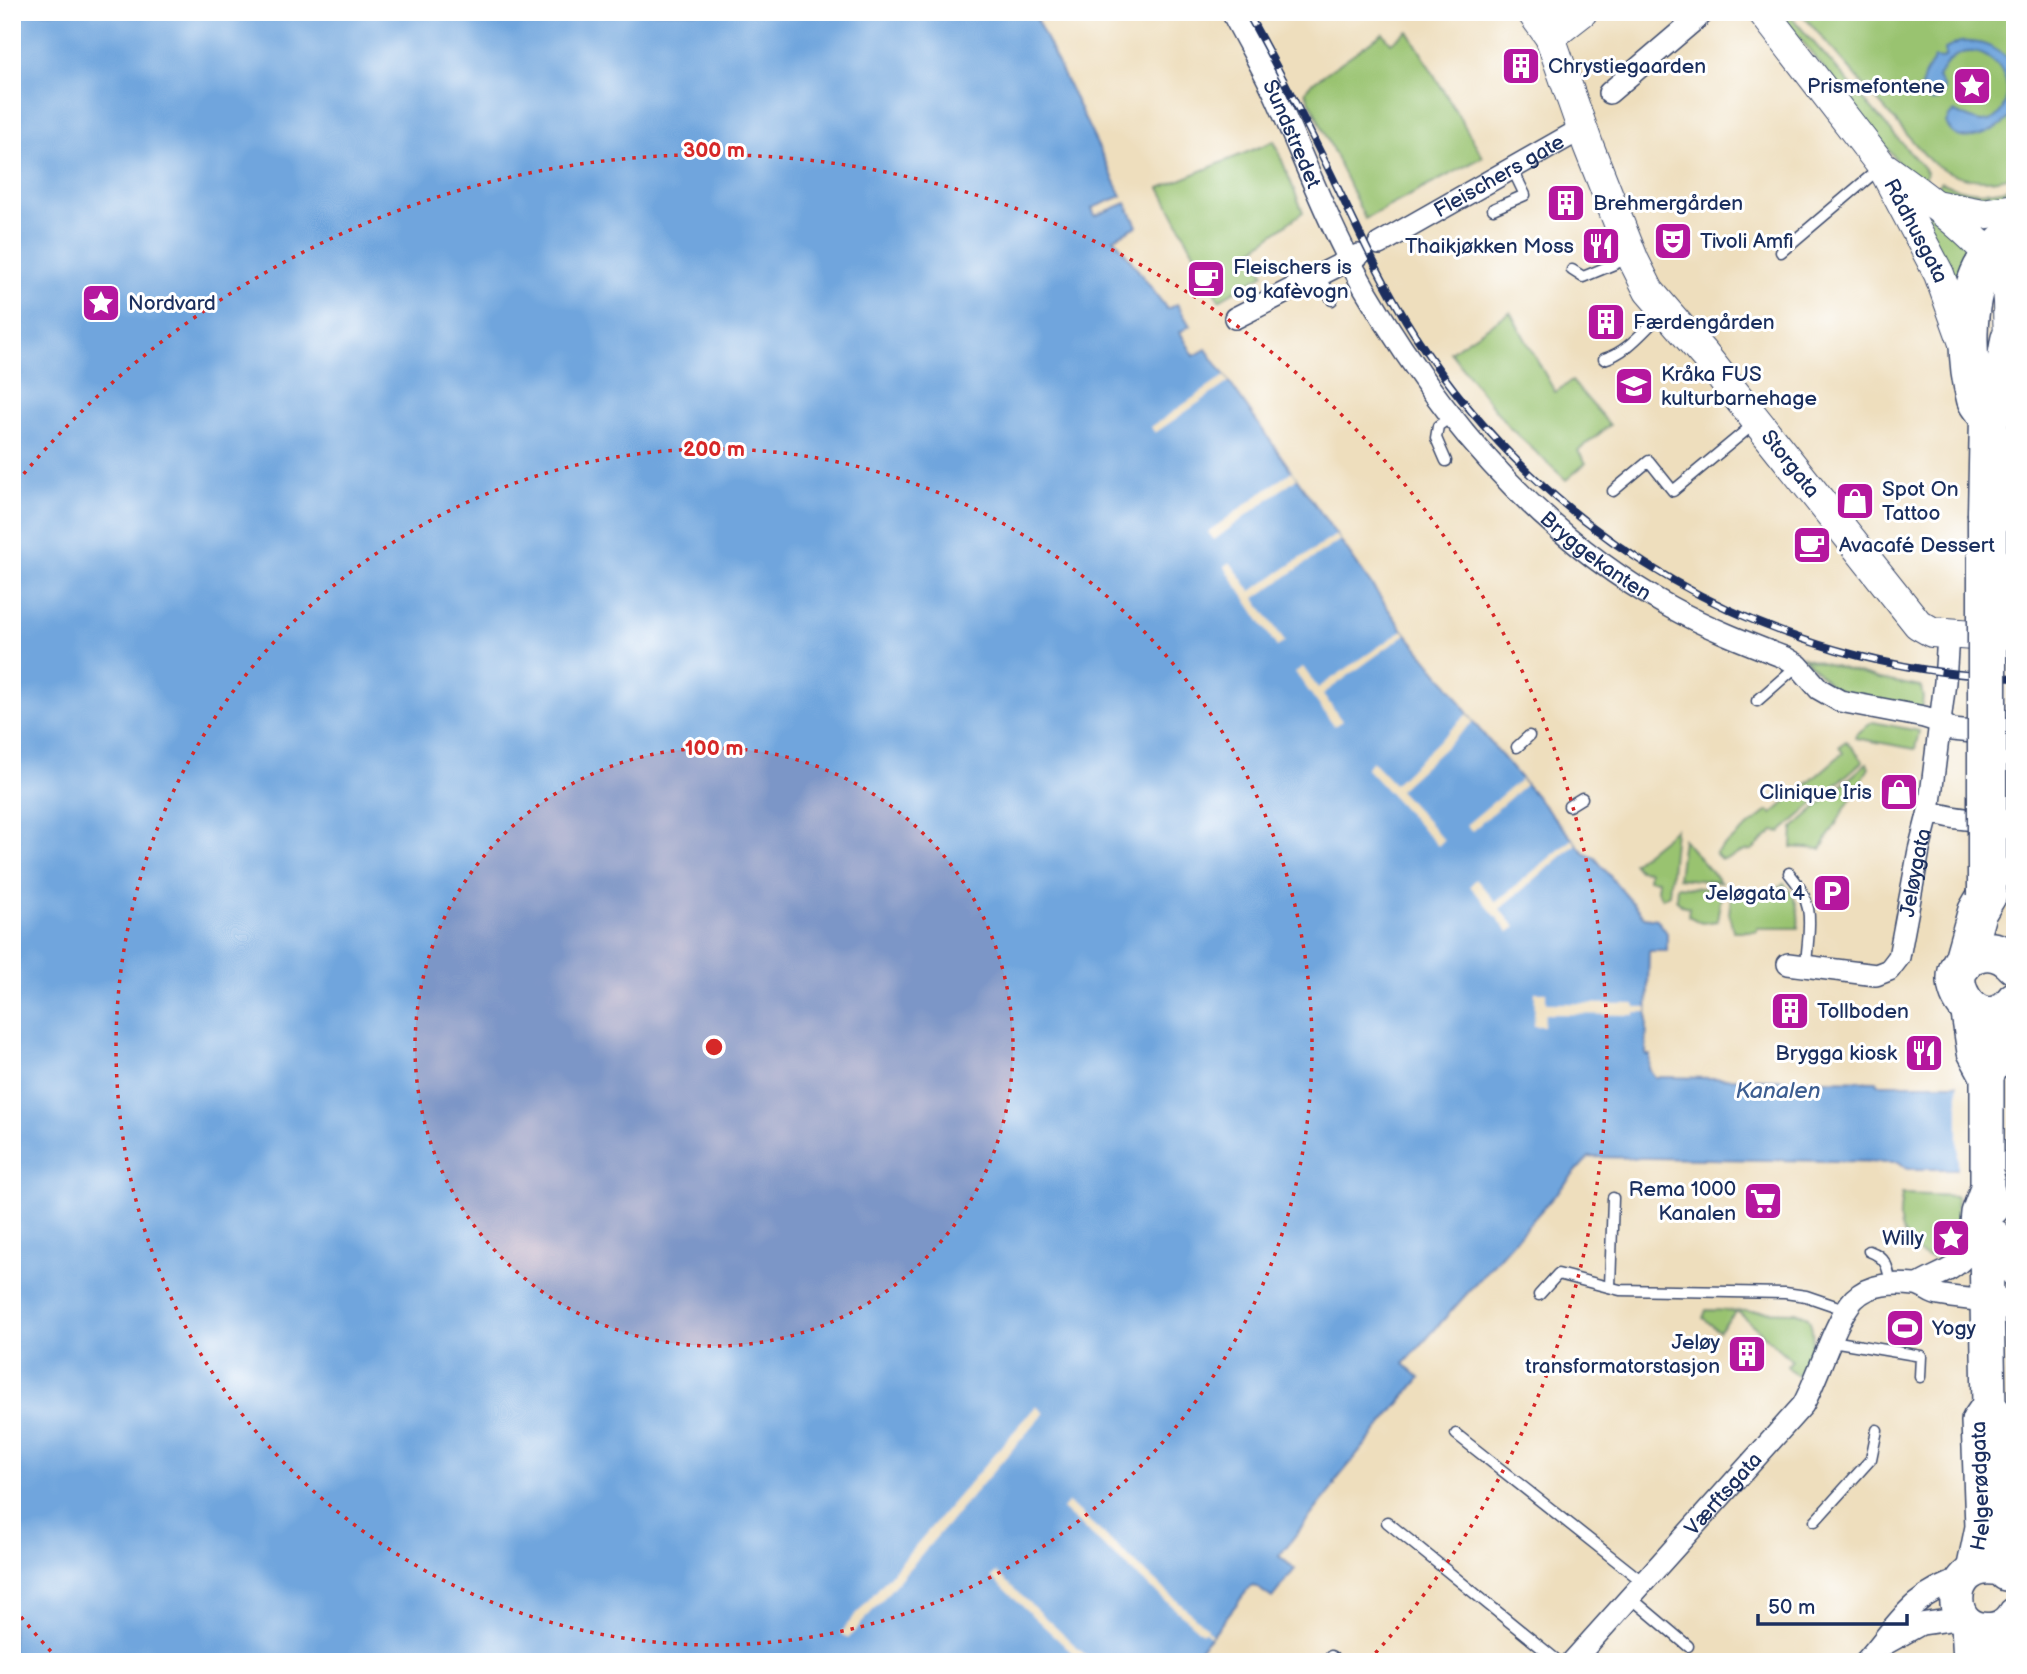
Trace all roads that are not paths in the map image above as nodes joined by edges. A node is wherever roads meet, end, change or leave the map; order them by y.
1 (1232, 12) edge
2 (1532, 12) edge
3 (1582, 12) edge
4 (1704, 12) edge
5 (1763, 12) edge
6 (1550, 37) junction
7 (1609, 93) dead end
8 (1583, 128) junction
9 (1882, 166) junction
10 (1512, 168) junction
11 (1935, 205) junction
12 (1493, 209) dead end
13 (2015, 209) edge
14 (1379, 244) dead end
15 (2002, 244) edge
16 (1781, 252) dead end
17 (1354, 257) junction
18 (1632, 257) junction
19 (1572, 270) dead end
20 (1320, 274) junction
21 (1332, 300) dead end
22 (1666, 311) junction
23 (1235, 318) dead end
24 (2012, 337) edge
25 (1604, 359) dead end
26 (1969, 360) junction
27 (1452, 416) junction
28 (1989, 417) junction
29 (1757, 421) junction
30 (1446, 461) dead end
31 (1613, 491) dead end
32 (1948, 635) junction
33 (2015, 638) edge
34 (1798, 665) junction
35 (1757, 701) dead end
36 (1940, 722) junction
37 (1530, 736) dead end
38 (2015, 736) edge
39 (1517, 747) dead end
40 (1581, 798) dead end
41 (1569, 806) dead end
42 (1929, 811) junction
43 (2015, 828) edge
44 (1789, 873) dead end
45 (1987, 907) junction
46 (2007, 959) edge
47 (1797, 965) joint
48 (1962, 965) junction
49 (2009, 1006) edge
50 (1967, 1007) junction
51 (1987, 1060) junction
52 (1613, 1198) dead end
53 (1986, 1223) junction
54 (1869, 1251) dead end
55 (2015, 1272) edge
56 (1891, 1284) junction
57 (1919, 1286) junction
58 (1615, 1288) junction
59 (1539, 1295) dead end
60 (2001, 1303) edge
61 (1847, 1310) junction
62 (1832, 1341) junction
63 (1920, 1377) dead end
64 (1989, 1405) junction
65 (1877, 1430) dead end
66 (1456, 1434) dead end
67 (1815, 1521) dead end
68 (1387, 1522) dead end
69 (1968, 1575) junction
70 (2012, 1580) edge
71 (1637, 1590) junction
72 (2012, 1618) edge
73 (1965, 1621) junction
74 (1688, 1646) dead end
75 (1871, 1655) edge
76 (1559, 1662) edge
77 (1572, 1662) edge
78 (1970, 1662) edge
79 (1995, 1662) edge

1 - 17 street, Sundstredet
2 - 6 street, Storgata
3 - 6 street
4 - 7 street
5 - 9 street
6 - 8 street, Storgata
8 - 10 street, Fleischers gate
8 - 18 street, Storgata
9 - 11 street, Rådhusgata
9 - 16 lane
9 - 26 street, Rådhusgata
10 - 12 lane
10 - 14 street, Fleischers gate
11 - 13 street, Rådhusgata
11 - 15 street, Rådhusgata
15 - 24 street, Rådhusgata
15 - 26 highway
17 - 20 street
17 - 27 street, Bryggekanten
18 - 19 lane
18 - 22 street, Storgata
20 - 21 lane
20 - 23 street
22 - 25 lane
22 - 29 street, Storgata
24 - 28 highway
26 - 28 highway
27 - 30 lane
27 - 34 street, Bryggekanten
28 - 45 highway, bridge
29 - 31 lane
29 - 32 street, Storgata
32 - 33 street, Storgata
32 - 36 street, Jeløygata
34 - 35 lane
34 - 36 street, Bryggekanten
36 - 38 street, Bryggekanten
36 - 42 street, Jeløygata
37 - 39 lane
40 - 41 lane
42 - 43 street
42 - 47 street, Jeløygata
44 - 47 lane
45 - 46 highway
45 - 48 highway
46 - 48 highway
48 - 50 highway
49 - 50 highway
49 - 51 main road, Helgerødgata
50 - 51 main road, Helgerødgata
51 - 53 main road, Helgerødgata
52 - 58 lane
53 - 55 street
53 - 57 street
53 - 60 main road, Helgerødgata
54 - 56 lane
56 - 57 street, Værftsgata
56 - 61 street, Værftsgata
57 - 60 street, Værftsgata
58 - 59 lane
58 - 61 lane
60 - 64 main road, Helgerødgata
61 - 62 street, Værftsgata
62 - 63 lane
62 - 71 street, Værftsgata
64 - 69 main road, Helgerødgata
64 - 70 main road, Helgerødgata
65 - 67 lane
66 - 71 lane
68 - 76 lane
69 - 70 main road
69 - 73 main road, Helgerødgata
69 - 75 street
71 - 74 lane
71 - 77 street, Værftsgata
72 - 73 main road
72 - 79 main road
73 - 75 street
73 - 78 main road

